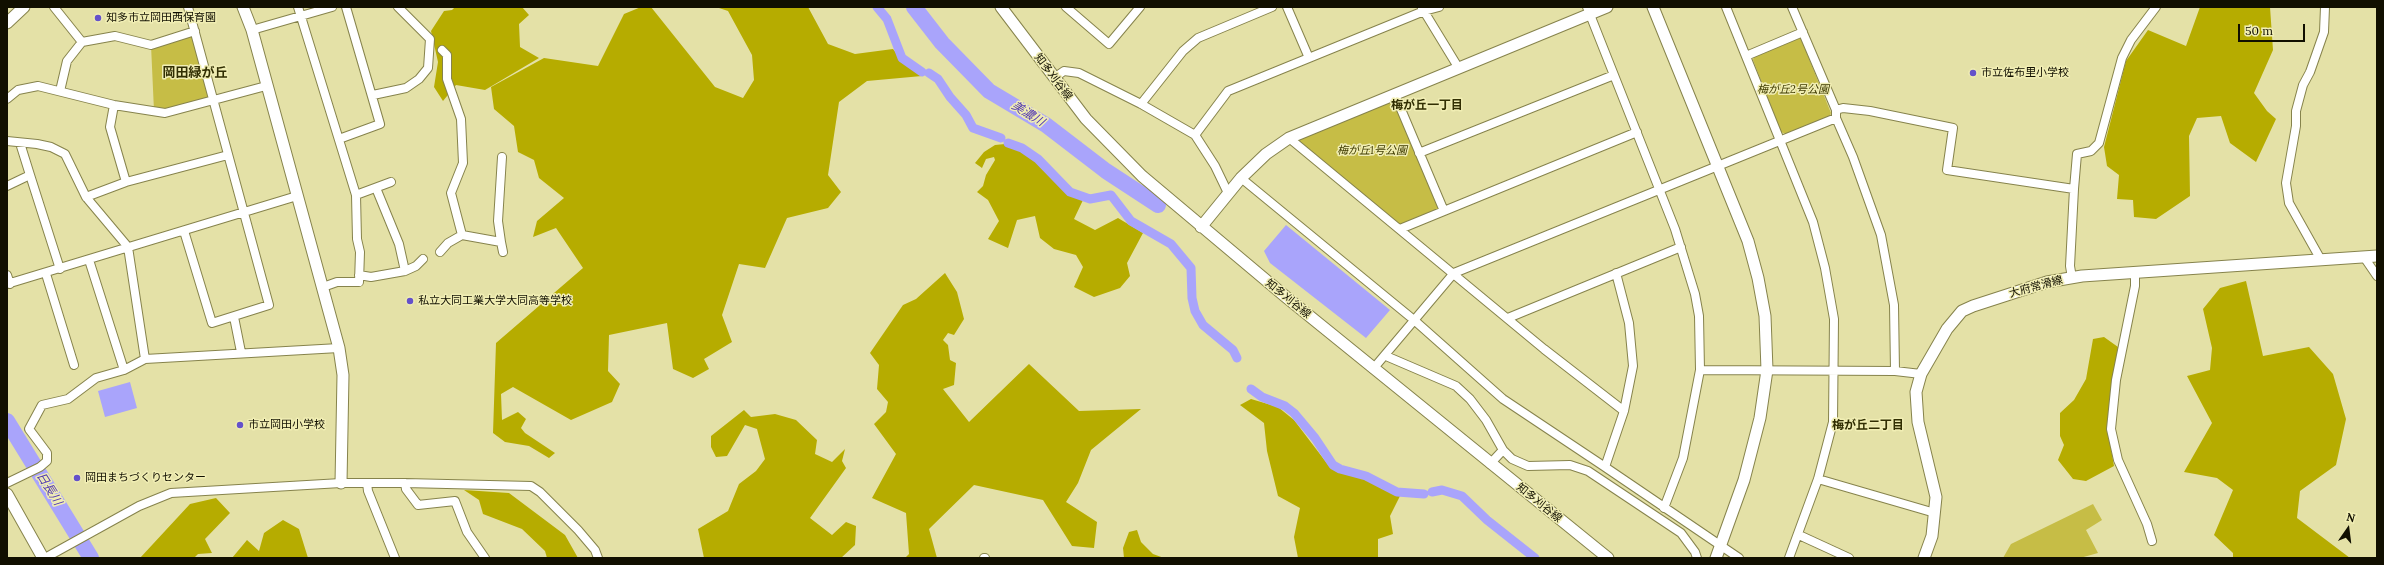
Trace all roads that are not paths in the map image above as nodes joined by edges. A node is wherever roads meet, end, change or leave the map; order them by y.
1 (24, 7) edge
2 (54, 7) edge
3 (188, 7) edge
4 (243, 7) edge
5 (298, 7) edge
6 (332, 7) edge
7 (346, 7) edge
8 (398, 7) edge
9 (1001, 7) edge
10 (1140, 7) edge
11 (1272, 7) edge
12 (1287, 7) edge
13 (1439, 7) edge
14 (1607, 7) edge
15 (1653, 7) edge
16 (1726, 7) edge
17 (1792, 7) edge
18 (2156, 7) edge
19 (2325, 7) edge
20 (1071, 9) edge
21 (1423, 9) edge
22 (1589, 10) edge
23 (301, 16) junction
24 (7, 23) edge
25 (252, 30) junction
26 (195, 31) junction
27 (1803, 32) junction
28 (82, 42) junction
29 (442, 50) dead end
30 (1746, 56) junction
31 (1309, 58) junction
32 (1458, 67) junction
33 (1614, 75) junction
34 (1054, 78) junction
35 (266, 86) junction
36 (60, 91) junction
37 (1395, 94) junction
38 (373, 95) junction
39 (7, 99) edge
40 (214, 99) junction
41 (1141, 104) junction
42 (114, 105) junction
43 (1836, 114) junction
44 (1637, 132) junction
45 (1195, 135) junction
46 (1289, 138) junction
47 (339, 139) junction
48 (1781, 140) junction
49 (7, 141) edge
50 (20, 143) junction
51 (1420, 153) junction
52 (228, 155) junction
53 (502, 157) dead end
54 (1718, 165) junction
55 (30, 175) junction
56 (1241, 178) junction
57 (126, 182) junction
58 (391, 182) dead end
59 (7, 186) edge
60 (376, 188) junction
61 (1659, 189) junction
62 (2074, 189) junction
63 (1228, 193) junction
64 (356, 195) junction
65 (297, 196) junction
66 (86, 197) junction
67 (1444, 211) junction
68 (245, 212) junction
69 (1201, 227) junction
70 (1400, 230) junction
71 (184, 231) junction
72 (462, 235) junction
73 (501, 242) junction
74 (128, 247) junction
75 (1681, 247) junction
76 (440, 252) dead end
77 (503, 252) dead end
78 (2377, 256) edge
79 (2364, 257) junction
80 (423, 259) dead end
81 (89, 260) junction
82 (2321, 260) junction
83 (60, 269) junction
84 (405, 271) junction
85 (2135, 272) junction
86 (1454, 273) junction
87 (1616, 273) junction
88 (46, 274) junction
89 (7, 275) edge
90 (359, 275) junction
91 (2377, 276) edge
92 (2072, 278) junction
93 (8, 284) edge
94 (323, 287) junction
95 (234, 317) junction
96 (1508, 318) junction
97 (1414, 320) junction
98 (339, 348) junction
99 (242, 352) junction
100 (1386, 356) junction
101 (145, 359) junction
102 (74, 365) dead end
103 (1373, 369) junction
104 (124, 370) junction
105 (1700, 370) junction
106 (1767, 370) junction
107 (1834, 370) junction
108 (1896, 371) junction
109 (1921, 374) junction
110 (1624, 411) junction
111 (1503, 450) junction
112 (1490, 464) junction
113 (1605, 467) junction
114 (1818, 479) junction
115 (7, 483) edge
116 (341, 483) junction
117 (367, 483) junction
118 (406, 483) junction
119 (7, 494) edge
120 (1664, 508) junction
121 (1935, 513) junction
122 (1799, 535) junction
123 (2152, 541) dead end
124 (1721, 545) junction
125 (44, 558) edge
126 (395, 558) edge
127 (485, 558) edge
128 (598, 558) edge
129 (1608, 558) edge
130 (1696, 558) edge
131 (1716, 558) edge
132 (1739, 558) edge
133 (1789, 558) edge
134 (1850, 558) edge
135 (1924, 558) edge

1 - 24 street
2 - 28 street
3 - 26 street
4 - 25 street
5 - 23 street
6 - 23 street
7 - 38 street
8 - 38 street
9 - 34 street, 知多刈谷線
10 - 20 street
11 - 41 street
12 - 31 street
13 - 21 street
14 - 22 street
15 - 54 street
16 - 30 street
17 - 27 street
18 - 62 street
19 - 82 street
21 - 31 street
21 - 32 street
22 - 32 street
22 - 33 street
23 - 25 street
23 - 47 street
25 - 35 street
26 - 28 street
26 - 40 street
27 - 30 street
27 - 43 street
28 - 36 street
29 - 72 street
30 - 48 street
31 - 45 street
32 - 37 street
33 - 44 street
33 - 51 street
34 - 41 street
34 - 69 street, 知多刈谷線
35 - 40 street
35 - 65 street
36 - 39 street
36 - 42 street
37 - 46 street
37 - 51 street
38 - 47 street
40 - 42 street
40 - 52 street
41 - 45 street
42 - 57 street
43 - 48 street
43 - 62 street
43 - 108 street
44 - 61 street
44 - 67 street
45 - 63 street
46 - 56 street
46 - 70 street
47 - 64 street
48 - 54 street
48 - 107 street
49 - 50 street
50 - 55 street
50 - 66 street
51 - 67 street
52 - 57 street
52 - 68 street
53 - 73 street
54 - 61 street
54 - 106 street
55 - 59 street
55 - 83 street
56 - 63 street
56 - 97 street
57 - 66 street
58 - 60 street
60 - 64 street
60 - 84 street
61 - 75 street
61 - 86 street
62 - 92 street
63 - 69 street
64 - 90 street
65 - 68 street
65 - 94 street
66 - 74 street
67 - 70 street
68 - 71 street
68 - 95 street
69 - 103 street, 知多刈谷線
70 - 86 street
71 - 74 street
71 - 95 street
72 - 73 street
72 - 76 street
73 - 77 street
74 - 81 street
74 - 101 street
75 - 87 street
75 - 105 street
78 - 79 street, 大府常滑線
79 - 82 street, 大府常滑線
79 - 91 street
80 - 84 street
81 - 83 street
81 - 104 street
82 - 85 street, 大府常滑線
83 - 88 street
84 - 90 street
85 - 92 street, 大府常滑線
85 - 123 street
86 - 96 street
86 - 97 street
87 - 96 street
87 - 110 street
88 - 93 street
88 - 102 street
89 - 93 street
90 - 94 street
92 - 109 street, 大府常滑線
94 - 98 street
95 - 99 street
96 - 110 street
97 - 100 street
97 - 113 street
98 - 99 street
98 - 116 street
99 - 101 street
100 - 103 street
100 - 111 street
101 - 104 street
103 - 112 street, 知多刈谷線
104 - 115 street
105 - 106 street
105 - 120 street
106 - 107 street
106 - 124 street
107 - 108 street
107 - 114 street
108 - 109 street
109 - 121 street, 大府常滑線
110 - 113 street
111 - 112 street
111 - 130 street
112 - 129 street, 知多刈谷線
113 - 120 street
114 - 121 street
114 - 122 street
116 - 117 street
116 - 125 street
117 - 118 street
117 - 126 street
118 - 127 street
118 - 128 street
119 - 125 street
120 - 124 street
121 - 135 street, 大府常滑線
122 - 133 street
122 - 134 street
124 - 131 street
124 - 132 street

